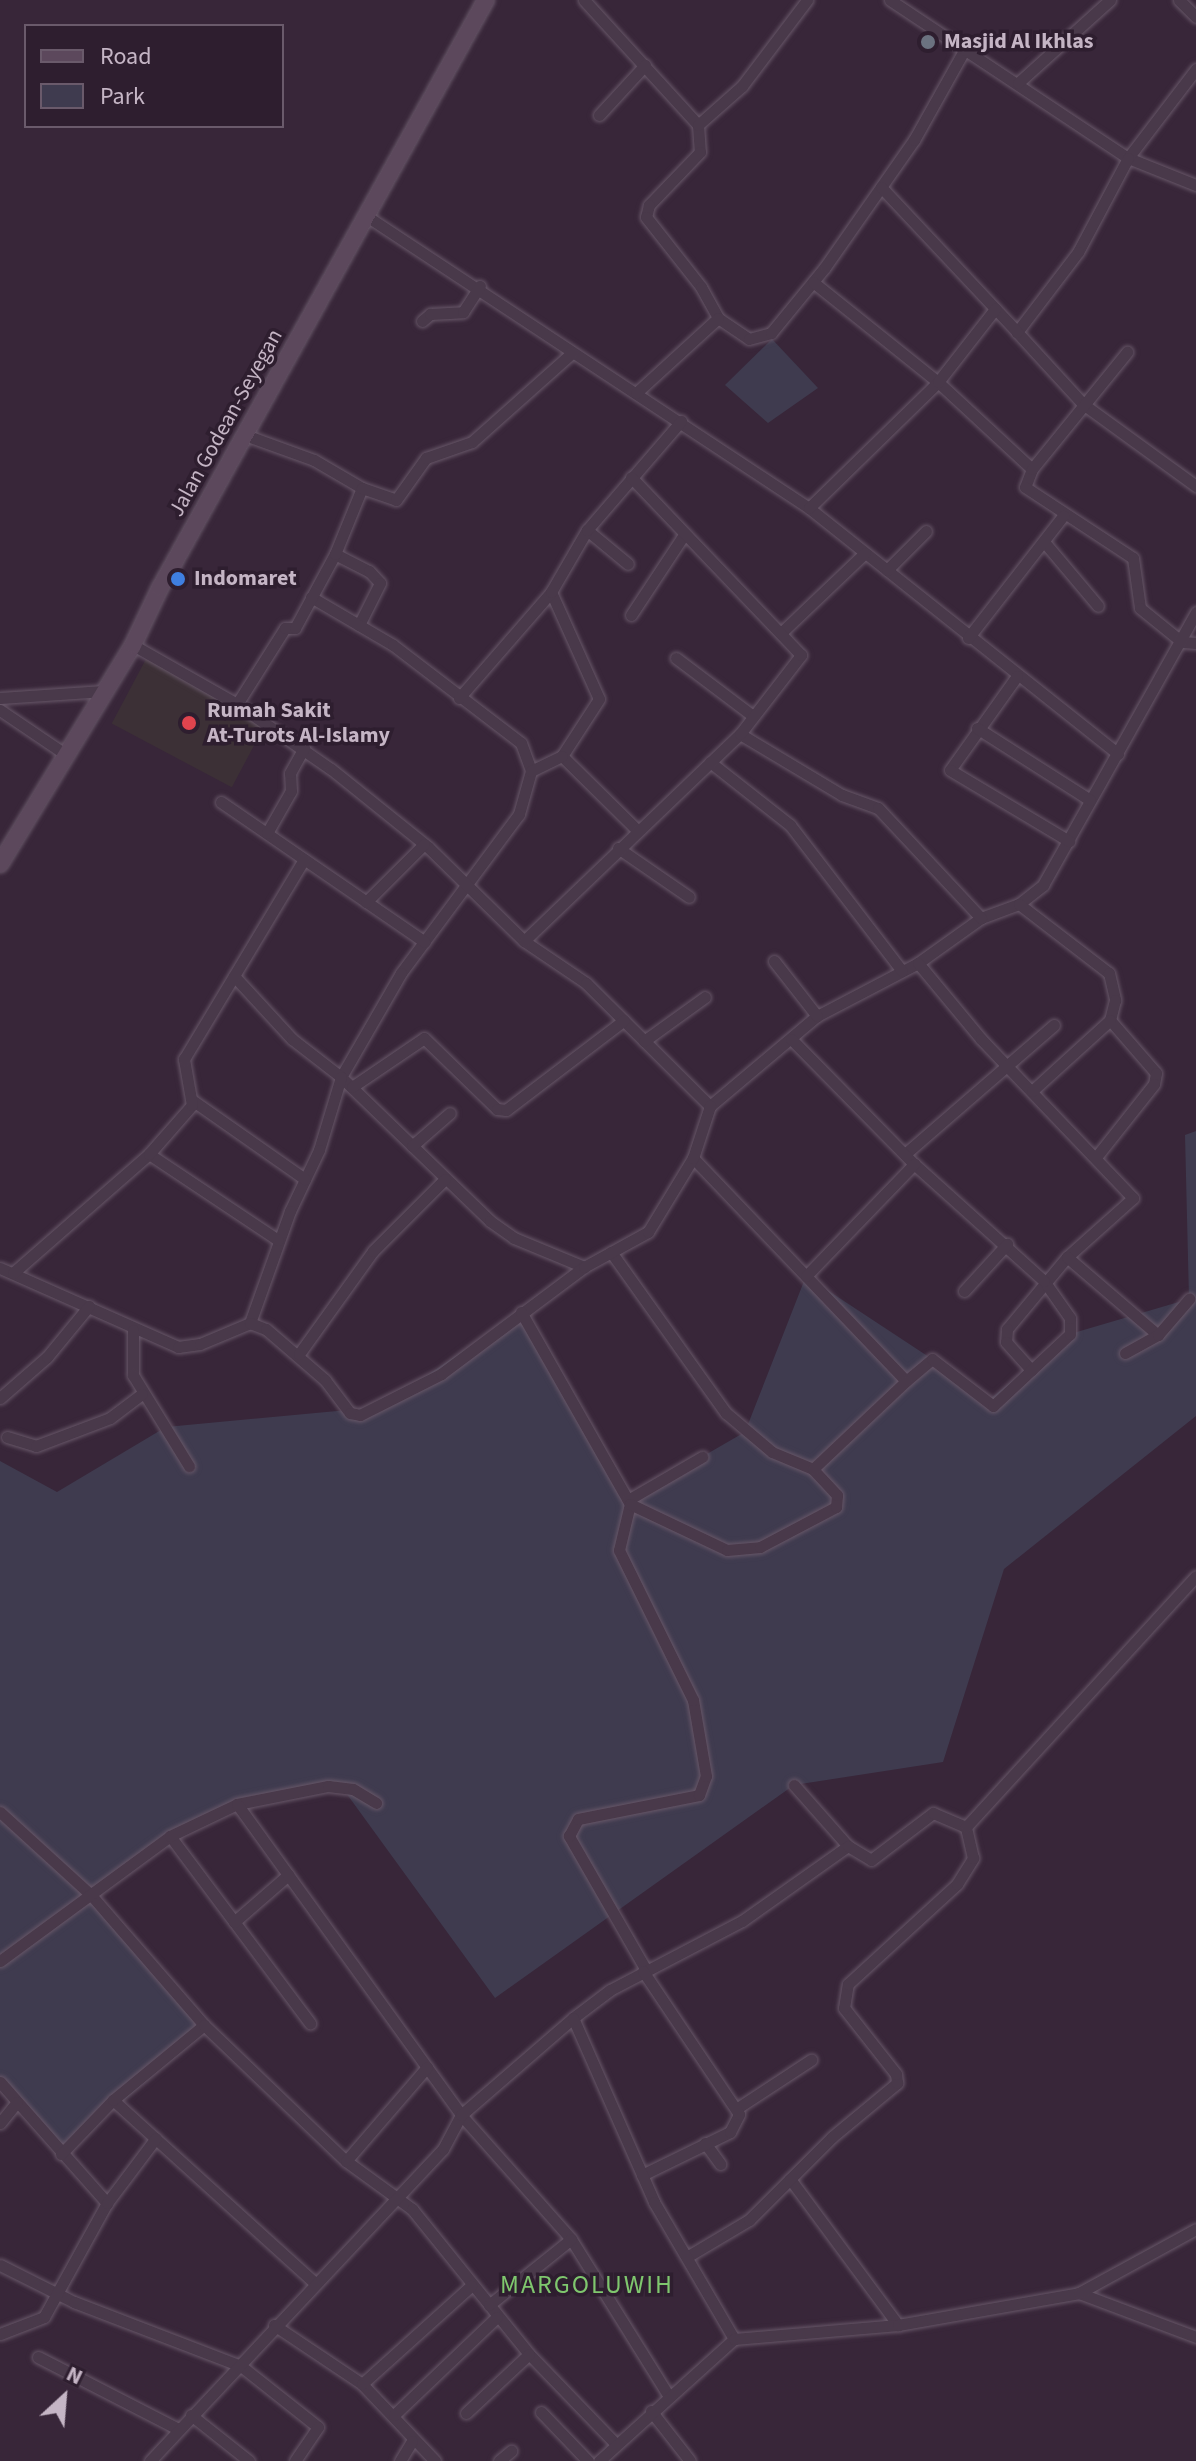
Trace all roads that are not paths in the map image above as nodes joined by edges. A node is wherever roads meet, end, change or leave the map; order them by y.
1 (486, 0) edge
2 (584, 0) edge
3 (807, 0) edge
4 (890, 0) edge
5 (1110, 0) edge
6 (1179, 0) edge
7 (1196, 17) edge
8 (966, 47) junction
9 (645, 65) junction
10 (1196, 69) edge
11 (1191, 82) edge
12 (1018, 83) junction
13 (599, 115) dead end
14 (698, 125) junction
15 (1128, 158) junction
16 (1196, 185) edge
17 (881, 187) junction
18 (365, 215) junction
19 (813, 282) junction
20 (480, 286) junction
21 (995, 309) junction
22 (718, 318) junction
23 (422, 321) dead end
24 (1017, 332) junction
25 (1127, 352) dead end
26 (572, 353) junction
27 (938, 382) junction
28 (636, 393) junction
29 (1083, 404) junction
30 (681, 421) junction
31 (245, 435) junction
32 (1032, 469) junction
33 (631, 477) junction
34 (1196, 486) edge
35 (362, 488) junction
36 (809, 508) junction
37 (1063, 516) junction
38 (587, 530) junction
39 (926, 531) dead end
40 (683, 536) junction
41 (1045, 543) junction
42 (865, 553) junction
43 (335, 554) junction
44 (628, 564) dead end
45 (887, 570) junction
46 (551, 592) junction
47 (311, 597) junction
48 (1098, 606) dead end
49 (1196, 612) edge
50 (631, 615) dead end
51 (359, 625) junction
52 (783, 631) junction
53 (968, 638) junction
54 (1182, 642) junction
55 (1196, 643) edge
56 (133, 645) junction
57 (676, 658) dead end
58 (1017, 676) junction
59 (104, 691) junction
60 (0, 698) edge
61 (459, 698) junction
62 (237, 704) junction
63 (0, 710) edge
64 (753, 716) junction
65 (977, 728) junction
66 (740, 734) junction
67 (304, 748) junction
68 (65, 754) junction
69 (1118, 754) junction
70 (562, 756) junction
71 (710, 762) junction
72 (531, 771) junction
73 (1090, 800) junction
74 (221, 802) dead end
75 (637, 830) junction
76 (267, 833) junction
77 (1069, 841) junction
78 (424, 844) junction
79 (618, 848) junction
80 (304, 859) junction
81 (0, 864) edge
82 (465, 883) junction
83 (689, 897) dead end
84 (366, 902) junction
85 (1019, 904) junction
86 (981, 918) junction
87 (524, 941) junction
88 (425, 942) junction
89 (774, 961) dead end
90 (918, 963) junction
91 (902, 971) junction
92 (234, 976) junction
93 (705, 997) dead end
94 (817, 1016) junction
95 (624, 1020) junction
96 (1110, 1020) junction
97 (1054, 1025) dead end
98 (791, 1039) junction
99 (644, 1041) junction
100 (1008, 1068) junction
101 (341, 1077) junction
102 (352, 1087) junction
103 (1032, 1091) junction
104 (192, 1100) junction
105 (710, 1106) junction
106 (450, 1113) dead end
107 (412, 1146) junction
108 (149, 1154) junction
109 (905, 1154) junction
110 (1097, 1156) junction
111 (693, 1158) junction
112 (914, 1164) junction
113 (305, 1179) junction
114 (445, 1179) junction
115 (278, 1240) junction
116 (1007, 1244) junction
117 (611, 1252) junction
118 (1067, 1257) junction
119 (584, 1267) junction
120 (0, 1268) edge
121 (13, 1273) junction
122 (806, 1276) junction
123 (1044, 1281) junction
124 (964, 1291) dead end
125 (1189, 1299) dead end
126 (89, 1306) junction
127 (521, 1312) junction
128 (250, 1323) junction
129 (133, 1330) junction
130 (1158, 1335) junction
131 (1125, 1353) dead end
132 (299, 1354) junction
133 (1031, 1370) junction
134 (906, 1381) junction
135 (142, 1394) junction
136 (0, 1398) edge
137 (7, 1437) dead end
138 (702, 1457) dead end
139 (189, 1466) dead end
140 (813, 1469) junction
141 (629, 1502) junction
142 (1196, 1576) edge
143 (794, 1785) dead end
144 (376, 1803) dead end
145 (237, 1804) junction
146 (0, 1812) edge
147 (966, 1827) junction
148 (170, 1836) junction
149 (848, 1846) junction
150 (288, 1875) junction
151 (91, 1895) junction
152 (234, 1922) junction
153 (0, 1961) edge
154 (645, 1971) junction
155 (573, 2018) junction
156 (310, 2023) dead end
157 (204, 2025) junction
158 (811, 2060) dead end
159 (427, 2067) junction
160 (0, 2082) edge
161 (113, 2100) junction
162 (17, 2102) junction
163 (736, 2109) junction
164 (461, 2115) junction
165 (0, 2123) edge
166 (156, 2138) junction
167 (705, 2143) junction
168 (61, 2154) junction
169 (346, 2161) junction
170 (720, 2164) dead end
171 (642, 2175) junction
172 (790, 2179) junction
173 (397, 2199) junction
174 (107, 2203) junction
175 (1196, 2229) edge
176 (571, 2239) junction
177 (690, 2255) junction
178 (0, 2265) edge
179 (315, 2283) junction
180 (471, 2286) junction
181 (1079, 2293) junction
182 (59, 2295) junction
183 (489, 2305) junction
184 (497, 2317) junction
185 (274, 2325) junction
186 (898, 2325) junction
187 (0, 2334) edge
188 (1196, 2337) edge
189 (734, 2339) junction
190 (529, 2354) junction
191 (38, 2357) dead end
192 (241, 2366) junction
193 (362, 2384) junction
194 (668, 2395) junction
195 (651, 2411) junction
196 (541, 2412) dead end
197 (466, 2413) dead end
198 (191, 2415) junction
199 (394, 2415) junction
200 (178, 2429) junction
201 (412, 2441) junction
202 (615, 2443) junction
203 (511, 2451) dead end
204 (150, 2461) edge
205 (249, 2461) edge
206 (295, 2461) edge
207 (400, 2461) edge
208 (435, 2461) edge
209 (499, 2461) edge
210 (588, 2461) edge
211 (599, 2461) edge
212 (690, 2461) edge

1 - 18 main road, Jalan Godean-Seyegan
2 - 9 street
3 - 14 street
4 - 8 street
5 - 12 street
6 - 7 street
8 - 12 street
8 - 17 street
9 - 13 street
9 - 14 street
10 - 11 street
11 - 15 street
12 - 15 street
14 - 22 street
15 - 16 street
15 - 24 street
17 - 19 street
17 - 21 street
18 - 20 street
18 - 31 main road, Jalan Godean-Seyegan
19 - 22 street
19 - 27 street
20 - 23 street
20 - 26 street
21 - 24 street
21 - 27 street
22 - 28 street
24 - 29 street
25 - 29 street
26 - 28 street
26 - 35 street
27 - 32 street
27 - 36 street
28 - 30 street
29 - 32 street
29 - 34 street
30 - 33 street
30 - 36 street
31 - 35 street
31 - 56 main road, Jalan Godean-Seyegan
32 - 37 street
33 - 38 street
33 - 40 street
35 - 43 street
36 - 42 street
37 - 41 street
37 - 54 street
38 - 44 street
38 - 46 street
39 - 45 street
40 - 50 street
40 - 52 street
41 - 48 street
41 - 53 street
42 - 45 street
42 - 52 street
43 - 47 street
43 - 51 street
45 - 53 street
46 - 61 street
46 - 70 street
47 - 51 street
47 - 62 street
49 - 54 street
51 - 61 street
52 - 64 street
53 - 58 street
54 - 55 street
54 - 69 street
56 - 59 main road, Jalan Godean-Seyegan
56 - 62 street
57 - 64 street
58 - 65 street
58 - 69 street
59 - 60 street
59 - 68 main road, Jalan Godean-Seyegan
61 - 72 street
62 - 67 street
63 - 68 street
64 - 66 street
65 - 73 street
65 - 77 street
66 - 71 street
66 - 86 street
67 - 76 street
67 - 78 street
68 - 81 main road, Jalan Godean-Seyegan
69 - 73 street
70 - 72 street
70 - 75 street
71 - 75 street
71 - 91 street
72 - 82 street
73 - 77 street
74 - 76 street
75 - 79 street
76 - 80 street
77 - 85 street
78 - 82 street
78 - 84 street
79 - 83 street
79 - 87 street
80 - 84 street
80 - 92 street
82 - 87 street
82 - 88 street
84 - 88 street
85 - 86 street
85 - 96 street
86 - 90 street
87 - 95 street
88 - 101 street
89 - 94 street
90 - 91 street
90 - 100 street
91 - 94 street
92 - 101 street
92 - 104 street
93 - 99 street
94 - 98 street
95 - 99 street
95 - 102 street
96 - 103 street
96 - 110 street
97 - 100 street
98 - 105 street
98 - 109 street
99 - 105 street
100 - 103 street
100 - 109 street
101 - 102 street
101 - 113 street
102 - 107 street
103 - 110 street
104 - 108 street
104 - 113 street
105 - 111 street
106 - 107 street
107 - 114 street
108 - 115 street
108 - 121 street
109 - 112 street
110 - 118 street
111 - 117 street
111 - 122 street
112 - 116 street
112 - 122 street
113 - 115 street
114 - 119 street
114 - 132 street
115 - 128 street
116 - 123 street
116 - 124 street
117 - 119 street
117 - 140 street
118 - 123 street
118 - 130 street
119 - 127 street
120 - 121 street
121 - 126 street
122 - 134 street
123 - 133 street
123 - 133 street
125 - 130 street
126 - 129 street
126 - 136 street
127 - 132 street
127 - 141 street
128 - 129 street
128 - 132 street
129 - 135 street
130 - 131 street
133 - 134 street
134 - 140 street
135 - 137 street
135 - 139 street
138 - 141 street
140 - 141 street
141 - 154 street
142 - 147 street
143 - 149 street
144 - 145 street
145 - 148 street
145 - 150 street
146 - 151 street
147 - 149 street
147 - 172 street
148 - 151 street
148 - 152 street
149 - 154 street
150 - 152 street
150 - 159 street
151 - 153 street
151 - 157 street
152 - 156 street
154 - 155 street
154 - 163 street
155 - 164 street
155 - 171 street
157 - 161 street
157 - 169 street
158 - 163 street
159 - 164 street
159 - 169 street
160 - 162 street
161 - 166 street
161 - 168 street
162 - 165 street
162 - 168 street
163 - 167 street
164 - 173 street
164 - 176 street
166 - 174 street
166 - 179 street
167 - 170 street
167 - 171 street
168 - 174 street
169 - 173 street
171 - 177 street
172 - 177 street
172 - 186 street
173 - 179 street
173 - 180 street
174 - 182 street
175 - 181 street
176 - 183 street
176 - 194 street
177 - 189 street
178 - 182 street
179 - 185 street
180 - 183 street
180 - 193 street
181 - 186 street
181 - 188 street
182 - 187 street
182 - 192 street
183 - 184 street
184 - 190 street
184 - 199 street
185 - 192 street
185 - 193 street
186 - 189 street
189 - 194 street
190 - 197 street
190 - 202 street
191 - 200 street
192 - 198 street
192 - 206 street
193 - 199 street
194 - 195 street
195 - 202 street
195 - 212 street
196 - 210 street
198 - 200 street
198 - 205 street
199 - 201 street
200 - 204 street
201 - 207 street
201 - 208 street
202 - 211 street
203 - 209 street

